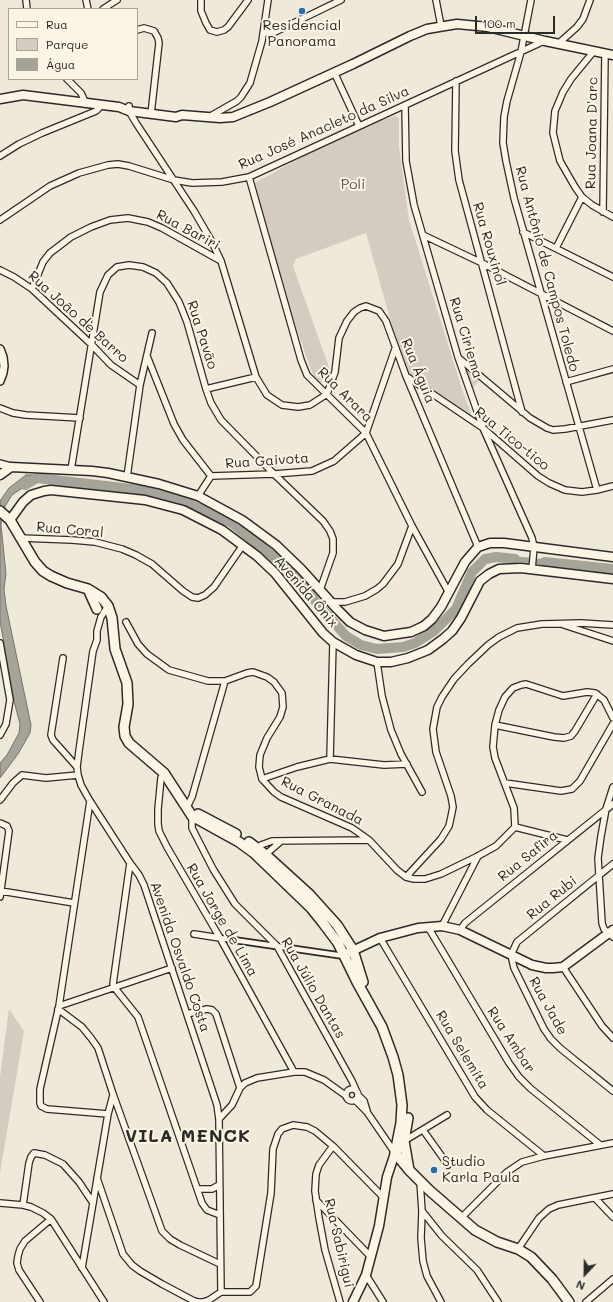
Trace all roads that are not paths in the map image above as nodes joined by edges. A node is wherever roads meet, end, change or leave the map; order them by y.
1 (117, 0) edge
2 (201, 0) edge
3 (248, 0) edge
4 (268, 0) edge
5 (341, 0) edge
6 (436, 0) edge
7 (531, 0) edge
8 (590, 0) edge
9 (105, 8) edge
10 (442, 26) junction
11 (138, 30) edge
12 (263, 33) junction
13 (525, 36) junction
14 (545, 41) junction
15 (560, 43) junction
16 (594, 51) junction
17 (521, 52) junction
18 (609, 54) edge
19 (334, 72) junction
20 (68, 80) edge
21 (456, 81) junction
22 (0, 98) edge
23 (86, 104) junction
24 (406, 105) junction
25 (101, 106) junction
26 (131, 109) junction
27 (151, 111) junction
28 (209, 118) junction
29 (359, 126) junction
30 (0, 156) edge
31 (249, 177) junction
32 (174, 180) junction
33 (582, 197) junction
34 (603, 212) junction
35 (613, 217) edge
36 (0, 220) edge
37 (523, 232) junction
38 (423, 235) junction
39 (556, 248) junction
40 (221, 261) junction
41 (482, 263) junction
42 (0, 270) edge
43 (613, 277) edge
44 (32, 289) junction
45 (541, 294) junction
46 (613, 331) edge
47 (152, 333) dead end
48 (92, 345) junction
49 (395, 348) junction
50 (0, 349) edge
51 (147, 354) junction
52 (458, 357) junction
53 (613, 369) edge
54 (406, 376) junction
55 (256, 377) junction
56 (0, 381) edge
57 (566, 382) junction
58 (140, 385) junction
59 (206, 389) junction
60 (327, 394) junction
61 (0, 408) edge
62 (522, 412) junction
63 (80, 418) junction
64 (613, 420) edge
65 (483, 428) junction
66 (579, 428) junction
67 (366, 433) junction
68 (0, 464) edge
69 (10, 467) junction
70 (71, 470) junction
71 (274, 474) junction
72 (0, 475) edge
73 (211, 476) junction
74 (127, 477) junction
75 (613, 486) edge
76 (598, 490) junction
77 (198, 496) junction
78 (5, 515) edge
79 (412, 526) junction
80 (20, 538) junction
81 (243, 545) junction
82 (478, 547) junction
83 (534, 548) junction
84 (613, 557) edge
85 (532, 568) junction
86 (613, 579) edge
87 (88, 589) junction
88 (320, 590) junction
89 (449, 593) junction
90 (101, 597) junction
91 (332, 602) junction
92 (108, 606) junction
93 (97, 609) junction
94 (99, 622) junction
95 (126, 622) dead end
96 (561, 624) junction
97 (613, 625) edge
98 (613, 641) edge
99 (333, 642) junction
100 (0, 643) edge
101 (62, 658) dead end
102 (377, 662) junction
103 (226, 681) junction
104 (597, 694) junction
105 (613, 718) edge
106 (495, 724) junction
107 (613, 724) edge
108 (0, 736) edge
109 (330, 759) junction
110 (407, 764) junction
111 (77, 767) junction
112 (164, 773) junction
113 (78, 775) junction
114 (262, 779) junction
115 (505, 783) junction
116 (613, 787) edge
117 (422, 792) dead end
118 (0, 800) edge
119 (90, 801) junction
120 (613, 804) edge
121 (187, 807) junction
122 (606, 809) junction
123 (192, 816) junction
124 (0, 822) edge
125 (515, 827) junction
126 (369, 840) junction
127 (567, 840) junction
128 (280, 842) junction
129 (256, 850) junction
130 (478, 856) junction
131 (263, 857) junction
132 (130, 863) junction
133 (613, 864) edge
134 (600, 874) junction
135 (406, 877) junction
136 (0, 894) edge
137 (74, 903) junction
138 (323, 923) junction
139 (442, 926) junction
140 (428, 927) junction
141 (460, 930) junction
142 (611, 933) edge
143 (194, 934) dead end
144 (220, 938) junction
145 (380, 938) junction
146 (277, 946) junction
147 (353, 950) junction
148 (511, 955) junction
149 (345, 958) junction
150 (563, 966) junction
151 (172, 968) junction
152 (114, 987) junction
153 (59, 1008) junction
154 (187, 1014) junction
155 (613, 1038) edge
156 (294, 1072) junction
157 (348, 1074) junction
158 (240, 1088) junction
159 (613, 1091) edge
160 (347, 1092) junction
161 (113, 1094) junction
162 (356, 1095) junction
163 (108, 1114) junction
164 (447, 1115) dead end
165 (219, 1120) junction
166 (423, 1130) junction
167 (404, 1141) junction
168 (613, 1142) edge
169 (599, 1144) junction
170 (333, 1146) junction
171 (395, 1154) junction
172 (544, 1156) junction
173 (448, 1165) dead end
174 (409, 1170) junction
175 (97, 1178) junction
176 (420, 1182) junction
177 (219, 1185) junction
178 (198, 1190) junction
179 (429, 1190) junction
180 (613, 1194) edge
181 (383, 1197) junction
182 (595, 1198) junction
183 (316, 1200) junction
184 (0, 1203) edge
185 (93, 1203) junction
186 (421, 1203) junction
187 (23, 1205) junction
188 (422, 1211) junction
189 (220, 1215) junction
190 (613, 1216) edge
191 (461, 1218) junction
192 (51, 1220) junction
193 (518, 1249) junction
194 (371, 1256) junction
195 (220, 1264) junction
196 (82, 1268) junction
197 (366, 1275) junction
198 (613, 1279) edge
199 (221, 1292) junction
200 (40, 1302) edge
201 (104, 1302) edge
202 (340, 1302) edge
203 (353, 1302) edge
204 (383, 1302) edge
205 (441, 1302) edge
206 (498, 1302) edge
207 (569, 1302) edge
208 (586, 1302) edge

1 - 9 street
2 - 3 street
4 - 12 street
5 - 12 street
6 - 10 street
7 - 13 street, Rua Antônio de Campos Toledo
8 - 15 street
10 - 13 main road
10 - 19 main road
11 - 27 street
12 - 28 street
13 - 14 main road
13 - 17 street, Rua Antônio de Campos Toledo
14 - 15 main road
14 - 17 street
15 - 16 main road
16 - 18 main road
16 - 33 street
17 - 21 street, Rua José Anacleto da Silva
17 - 37 street, Rua Antônio de Campos Toledo
18 - 34 street, Rua Joana D'arc
19 - 28 main road
19 - 29 street
20 - 23 street
21 - 24 street, Rua José Anacleto da Silva
21 - 41 street, Rua Rouxinol
22 - 23 main road
23 - 25 main road
24 - 29 street, Rua José Anacleto da Silva
24 - 38 street, Rua Ciriema
25 - 26 main road
25 - 30 street
26 - 27 main road
26 - 32 street
27 - 28 main road
29 - 31 street, Rua José Anacleto da Silva
31 - 32 street, Rua José Anacleto da Silva
31 - 60 street, Rua Arara
32 - 36 street, Rua José Anacleto da Silva
32 - 40 street
33 - 34 street
33 - 39 street
34 - 35 street
37 - 39 street
37 - 45 street, Rua Antônio de Campos Toledo
38 - 41 street
38 - 52 street, Rua Ciriema
39 - 43 street
40 - 44 street, Rua Bariri
40 - 55 street
41 - 45 street
41 - 62 street, Rua Rouxinol
42 - 44 street, Rua João de Barro
44 - 48 street, Rua João de Barro
45 - 46 street
45 - 57 street, Rua Antônio de Campos Toledo
47 - 51 street
48 - 58 street, Rua João de Barro
48 - 59 street, Rua Pavão
48 - 63 street, Rua Pavão
49 - 54 street, Rua Águia
49 - 60 street, Rua Águia
49 - 67 street, Rua Gaivota
50 - 56 street
51 - 58 street
51 - 73 street
52 - 62 street
52 - 65 street, Rua Ciriema
53 - 57 street
54 - 65 street, Rua Tico-tico
54 - 82 street, Rua Águia
55 - 59 street
55 - 60 street
57 - 66 street, Rua Antônio de Campos Toledo
58 - 74 street
59 - 71 street, Rua Pavão
60 - 67 street, Rua Arara
61 - 63 street
62 - 66 street
63 - 70 street, Rua Pavão
64 - 66 street
65 - 76 street, Rua Tico-tico
65 - 83 street, Rua Ciriema
66 - 76 street, Rua Antônio de Campos Toledo
67 - 71 street, Rua Gaivota
67 - 79 street, Rua Arara
68 - 69 street, Avenida Ônix
69 - 70 main road, Avenida Ônix
69 - 72 main road
70 - 74 main road, Avenida Ônix
71 - 73 street, Rua Gaivota
71 - 88 street, Rua Pavão
73 - 77 street, Rua Gaivota
74 - 77 main road, Avenida Ônix
75 - 76 street, Rua Tico-tico
77 - 88 main road, Avenida Ônix
78 - 80 main road
78 - 81 main road, Avenida Ônix
79 - 89 street, Rua Arara
79 - 91 street
80 - 81 street, Rua Coral
80 - 87 main road
81 - 99 main road, Avenida Ônix
82 - 83 main road
82 - 89 main road, Avenida Ônix
83 - 84 main road
83 - 85 street, Rua Ciriema
85 - 86 main road, Avenida Ônix
85 - 102 main road, Avenida Ônix
87 - 90 main road
87 - 93 main road
88 - 91 main road, Avenida Ônix
89 - 91 main road, Avenida Ônix
90 - 92 main road
90 - 93 street, Avenida Osvaldo Costa
92 - 94 street, Avenida Osvaldo Costa
92 - 112 main road
93 - 94 street, Avenida Osvaldo Costa
94 - 111 street, Avenida Osvaldo Costa
95 - 103 street, Rua Granada
96 - 97 street
96 - 98 street
96 - 135 street
99 - 102 main road, Avenida Ônix
99 - 109 street
100 - 108 street
101 - 111 street
102 - 110 street
103 - 114 street, Rua Granada
103 - 121 street
104 - 105 street
104 - 106 street
104 - 106 street
106 - 115 street
107 - 115 street
109 - 110 street
109 - 114 street
110 - 117 street
111 - 113 street, Avenida Osvaldo Costa
112 - 121 main road
112 - 144 street, Rua Jorge de Lima
113 - 118 street
113 - 119 street, Avenida Osvaldo Costa
114 - 126 street, Rua Granada
115 - 125 street
116 - 122 street
119 - 132 street, Avenida Osvaldo Costa
119 - 137 street
120 - 122 street, Rua Safira
121 - 123 main road
121 - 129 main road
122 - 127 street, Rua Safira
122 - 134 street
123 - 129 main road
123 - 146 street, Rua Júlio Dantas
124 - 136 street
125 - 127 street
125 - 130 street
126 - 128 street
126 - 135 street, Rua Granada
127 - 141 street, Rua Safira
128 - 129 street
128 - 131 street
129 - 131 main road
130 - 135 street
130 - 139 street
131 - 138 main road
131 - 147 main road
132 - 151 street, Avenida Osvaldo Costa
132 - 152 street
133 - 134 street, Rua Rubi
134 - 142 street
134 - 148 street, Rua Rubi
136 - 137 street
137 - 153 street
138 - 147 main road
138 - 149 main road
139 - 140 main road
139 - 141 main road
140 - 145 main road
140 - 169 street, Rua Ambar
141 - 148 main road
142 - 150 main road
143 - 144 street
144 - 146 street
144 - 156 street, Rua Jorge de Lima
145 - 147 main road
145 - 172 street, Rua Selemita
146 - 149 street
146 - 157 street, Rua Júlio Dantas
147 - 149 main road
147 - 167 main road
148 - 150 main road
148 - 159 street, Rua Jade
149 - 171 main road
150 - 155 street
151 - 152 street
151 - 154 street, Avenida Osvaldo Costa
152 - 153 street
152 - 178 street
153 - 161 street
153 - 163 street
154 - 158 street
154 - 165 street, Avenida Osvaldo Costa
156 - 158 street
156 - 160 street
157 - 160 street, Rua Júlio Dantas
157 - 162 street, Rua Júlio Dantas
158 - 165 street
160 - 162 street
160 - 162 street, Rua Júlio Dantas
161 - 163 street
161 - 195 street
162 - 171 street, Rua Júlio Dantas
163 - 175 street
164 - 166 street
165 - 177 street, Avenida Osvaldo Costa
166 - 167 street
166 - 173 street
167 - 171 main road
167 - 174 main road
168 - 169 street
169 - 172 street
170 - 181 street
170 - 183 street, Rua Sabirigui
170 - 199 street
171 - 174 main road
171 - 181 main road
172 - 191 street
174 - 176 main road
175 - 185 street
175 - 199 street
176 - 179 main road
176 - 186 street
177 - 178 street
177 - 189 street, Avenida Osvaldo Costa
178 - 189 street
179 - 186 street
179 - 191 main road
180 - 182 street
181 - 194 main road
182 - 190 street
182 - 193 street
183 - 194 street
183 - 202 street, Rua Sabirigui
184 - 187 street
185 - 187 street
185 - 196 street
186 - 188 street
187 - 192 street
188 - 205 street
188 - 206 street
189 - 195 street, Avenida Osvaldo Costa
191 - 193 main road
192 - 196 street
192 - 200 street
193 - 207 main road
194 - 197 main road
195 - 199 street, Avenida Osvaldo Costa
196 - 201 street
197 - 203 main road
197 - 204 street
198 - 208 street

